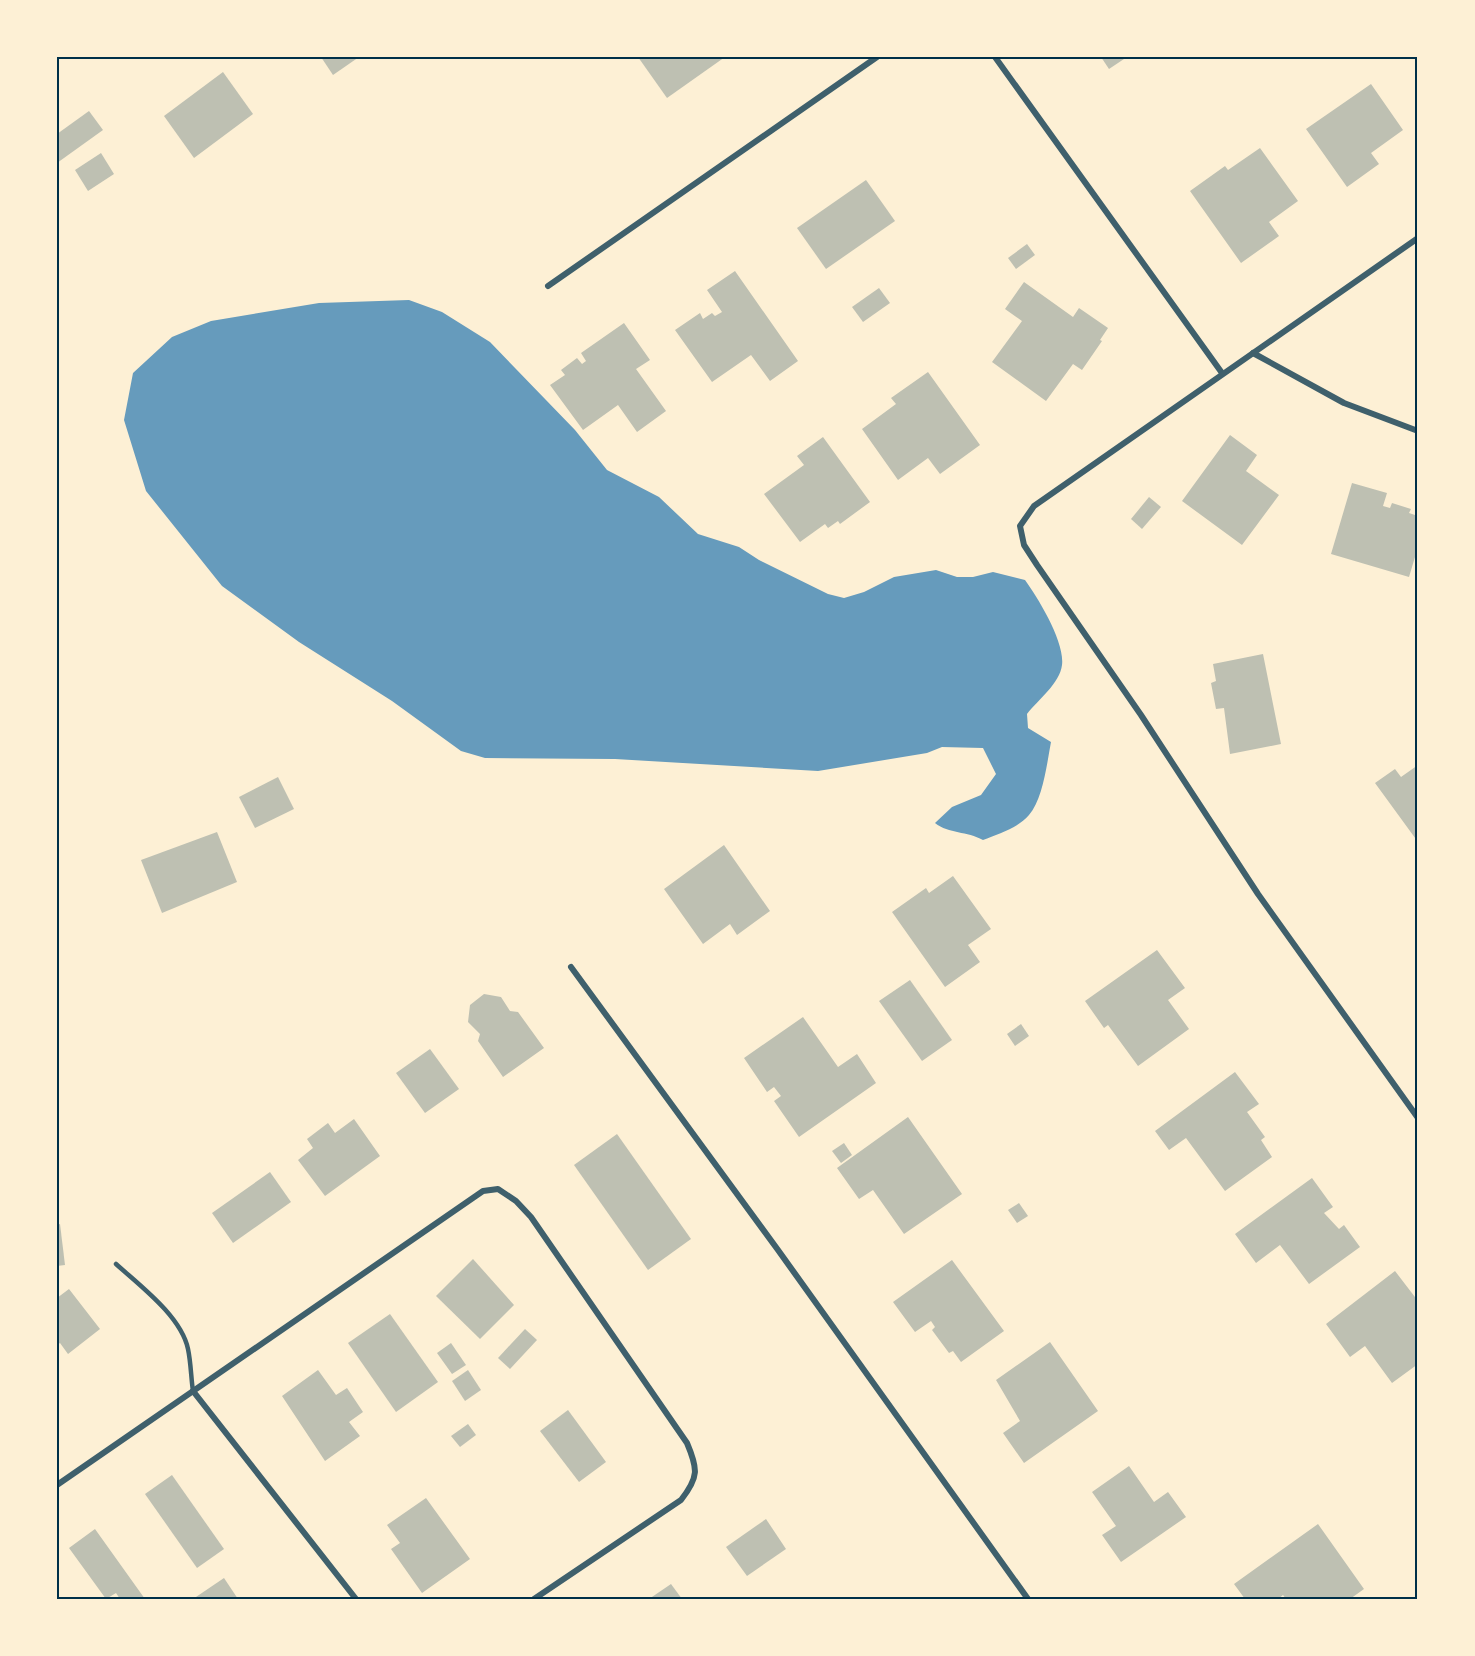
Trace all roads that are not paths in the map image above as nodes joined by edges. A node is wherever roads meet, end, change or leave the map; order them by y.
1 (877, 57) edge
2 (995, 57) edge
3 (1418, 238) edge
4 (548, 286) dead end
5 (1252, 353) junction
6 (1222, 373) junction
7 (1418, 431) edge
8 (571, 968) dead end
9 (1418, 1118) edge
10 (116, 1263) dead end
11 (193, 1391) junction
12 (57, 1485) edge
13 (356, 1599) edge
14 (534, 1599) edge
15 (1028, 1599) edge

1 - 4 street
2 - 6 street
3 - 5 street
5 - 6 street
5 - 7 street
6 - 9 street
8 - 15 street
10 - 11 lane
11 - 12 street
11 - 13 street
11 - 14 street

